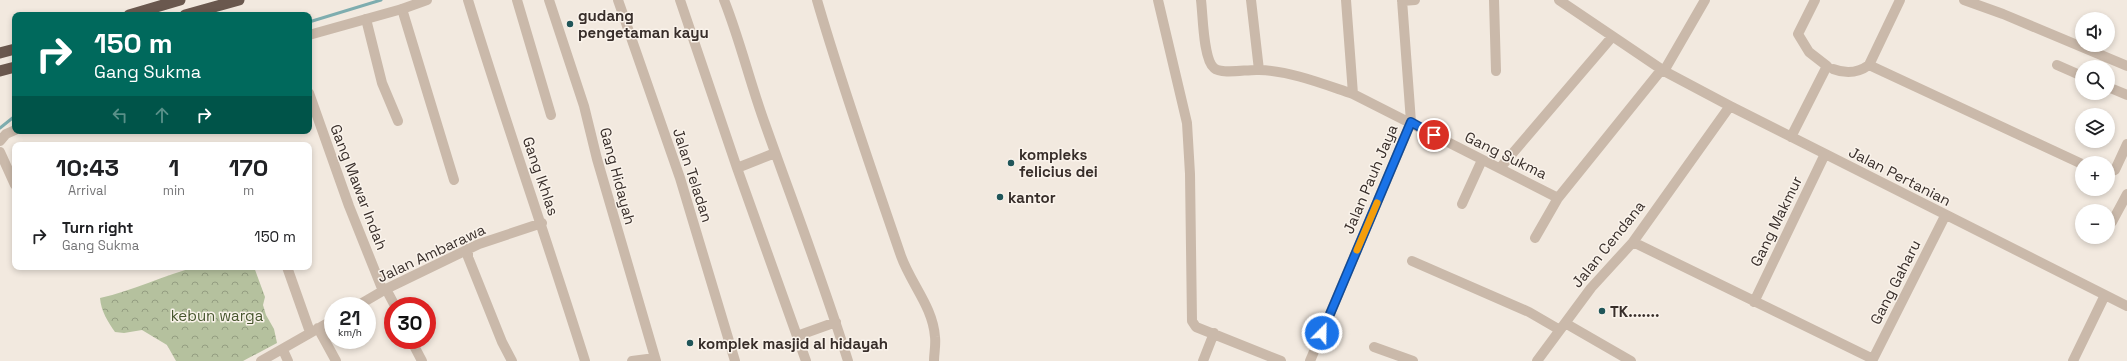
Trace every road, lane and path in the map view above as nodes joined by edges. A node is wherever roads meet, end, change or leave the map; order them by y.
1 (180, 0) edge
2 (239, 0) edge
3 (427, 0) edge
4 (468, 0) edge
5 (517, 0) edge
6 (549, 0) edge
7 (618, 0) edge
8 (680, 0) edge
9 (724, 0) edge
10 (817, 0) edge
11 (1158, 0) edge
12 (1202, 0) edge
13 (1251, 0) edge
14 (1346, 0) edge
15 (1415, 0) edge
16 (1494, 0) edge
17 (1562, 0) edge
18 (1705, 0) edge
19 (1815, 0) edge
20 (1900, 0) edge
21 (1964, 0) edge
22 (1402, 1) edge
23 (402, 9) junction
24 (139, 12) edge
25 (196, 12) edge
26 (366, 20) junction
27 (312, 34) edge
28 (1612, 37) junction
29 (12, 50) edge
30 (0, 53) edge
31 (1869, 65) junction
32 (2057, 65) dead end
33 (2127, 66) edge
34 (1830, 67) junction
35 (12, 68) edge
36 (1259, 70) junction
37 (1663, 70) junction
38 (0, 71) edge
39 (1496, 71) dead end
40 (2075, 73) edge
41 (2115, 90) edge
42 (1353, 94) junction
43 (2127, 95) edge
44 (312, 101) edge
45 (1730, 106) junction
46 (551, 115) dead end
47 (398, 121) dead end
48 (1411, 122) junction
49 (12, 131) edge
50 (1791, 137) junction
51 (0, 141) edge
52 (2127, 144) edge
53 (0, 152) edge
54 (775, 153) junction
55 (1826, 154) junction
56 (1482, 160) junction
57 (2075, 161) edge
58 (737, 168) junction
59 (1500, 168) junction
60 (2115, 170) edge
61 (12, 178) edge
62 (454, 180) dead end
63 (2127, 194) edge
64 (1558, 198) junction
65 (1462, 204) dead end
66 (1945, 216) junction
67 (2115, 216) edge
68 (542, 224) junction
69 (1536, 238) dead end
70 (1633, 242) junction
71 (468, 250) junction
72 (1412, 261) dead end
73 (288, 270) edge
74 (385, 290) junction
75 (2105, 295) junction
76 (373, 297) edge
77 (389, 297) edge
78 (1754, 302) junction
79 (2127, 306) edge
80 (836, 322) junction
81 (324, 325) edge
82 (1562, 327) junction
83 (314, 330) junction
84 (1214, 333) junction
85 (797, 336) junction
86 (1374, 348) dead end
87 (416, 349) edge
88 (283, 350) junction
89 (656, 359) edge
90 (1626, 360) edge
91 (1873, 360) edge
92 (261, 361) edge
93 (288, 361) edge
94 (336, 361) edge
95 (422, 361) edge
96 (512, 361) edge
97 (585, 361) edge
98 (632, 361) edge
99 (735, 361) edge
100 (806, 361) edge
101 (848, 361) edge
102 (934, 361) edge
103 (1203, 361) edge
104 (1281, 361) edge
105 (1310, 361) edge
106 (1413, 361) edge
107 (1537, 361) edge
108 (2073, 361) edge

1 - 24 highway
2 - 25 highway
3 - 23 street
4 - 68 street, Gang Ikhlas
5 - 46 street
6 - 89 street, Gang Hidayah
7 - 99 street, Jalan Teladan
8 - 58 street
9 - 54 street
10 - 102 street
11 - 84 street
12 - 36 street, Gang Sukma
13 - 36 street
14 - 42 street
15 - 22 street
16 - 39 street
17 - 28 street, Jalan Pertanian
18 - 37 street
19 - 34 street
20 - 31 street
21 - 33 street
22 - 48 street, Jalan Pauh Jaya
23 - 26 street
23 - 62 street
26 - 27 street
26 - 47 street
28 - 37 street, Jalan Pertanian
28 - 59 street
29 - 30 highway
31 - 34 street
31 - 57 street
32 - 40 street
34 - 50 street
35 - 38 highway
36 - 42 street, Gang Sukma
37 - 45 street, Jalan Pertanian
37 - 64 street
41 - 43 street
42 - 48 street, Gang Sukma
44 - 74 street, Gang Mawar Indah
45 - 50 street, Jalan Pertanian
45 - 70 street, Jalan Cendana
48 - 56 street, Gang Sukma
48 - 105 street, Jalan Pauh Jaya
49 - 51 street
50 - 55 street, Jalan Pertanian
52 - 60 street
53 - 61 street
54 - 58 street
54 - 80 street
55 - 66 street, Jalan Pertanian
55 - 78 street, Gang Makmur
56 - 59 street, Gang Sukma
56 - 65 street
58 - 85 street
59 - 64 street, Gang Sukma
63 - 67 street
64 - 69 street
66 - 75 street, Jalan Pertanian
66 - 91 street, Gang Gaharu
68 - 71 street, Jalan Ambarawa
68 - 97 street, Gang Ikhlas
70 - 78 street
70 - 82 street, Jalan Cendana
71 - 74 street, Jalan Ambarawa
71 - 96 street
72 - 82 street
73 - 83 street
74 - 76 street, Jalan Ambarawa
74 - 77 street, Gang Mawar Indah
75 - 79 street, Jalan Pertanian
75 - 108 street
78 - 91 street
80 - 85 street
80 - 101 street
81 - 83 street
82 - 90 street
82 - 107 street, Jalan Cendana
83 - 88 street
83 - 94 street
84 - 103 street
84 - 104 street
85 - 100 street
86 - 106 street
87 - 95 street
88 - 92 street
88 - 93 street
89 - 98 street

